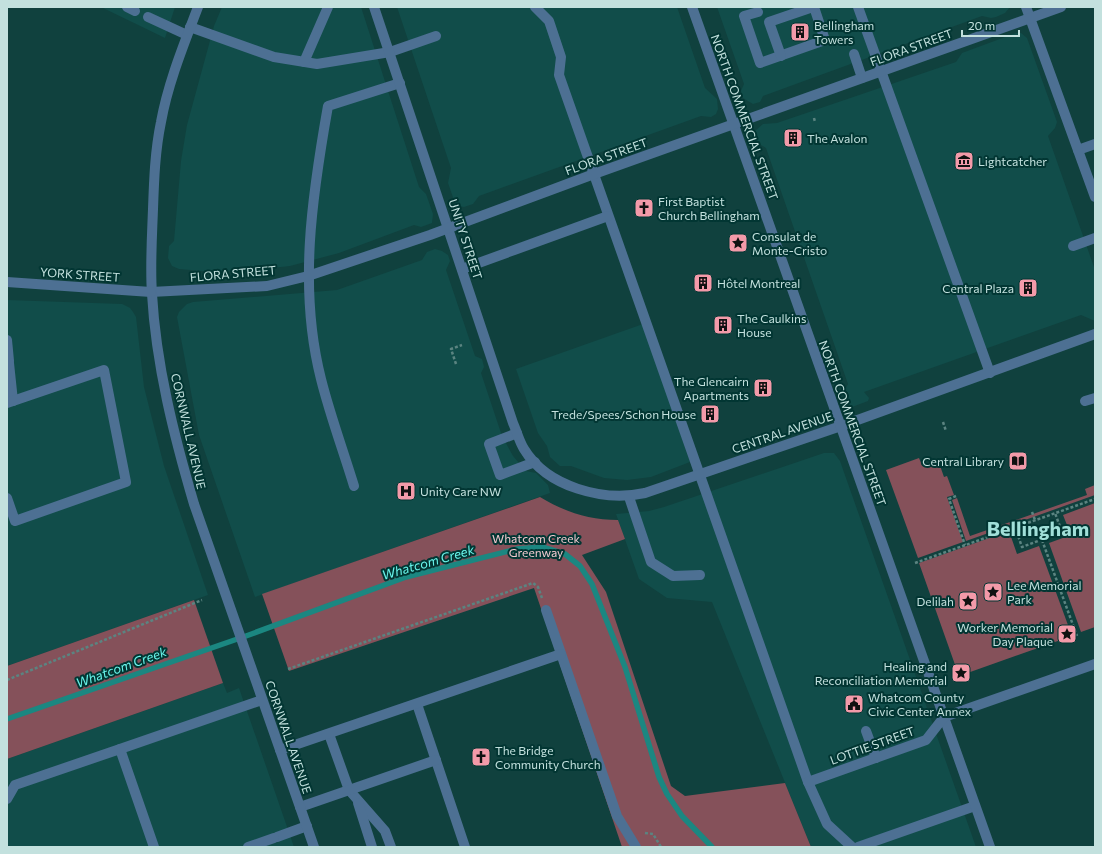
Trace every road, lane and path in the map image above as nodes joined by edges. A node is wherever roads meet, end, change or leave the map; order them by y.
1 (198, 7) edge
2 (328, 7) edge
3 (374, 7) edge
4 (535, 7) edge
5 (692, 7) edge
6 (813, 7) edge
7 (858, 7) edge
8 (1026, 7) edge
9 (1062, 7) edge
10 (758, 12) dead end
11 (148, 17) dead end
12 (1030, 18) junction
13 (189, 31) junction
14 (436, 36) dead end
15 (390, 52) junction
16 (854, 54) dead end
17 (781, 56) junction
18 (304, 62) junction
19 (881, 71) junction
20 (862, 78) junction
21 (400, 82) junction
22 (814, 118) dead end
23 (815, 122) dead end
24 (734, 124) junction
25 (1095, 144) edge
26 (1078, 150) junction
27 (594, 174) junction
28 (1095, 197) edge
29 (608, 216) junction
30 (449, 228) junction
31 (1095, 238) edge
32 (1073, 246) dead end
33 (462, 269) junction
34 (308, 276) junction
35 (7, 282) edge
36 (151, 292) junction
37 (1095, 334) edge
38 (7, 340) edge
39 (462, 345) dead end
40 (456, 364) dead end
41 (990, 373) junction
42 (10, 402) edge
43 (943, 422) dead end
44 (841, 426) junction
45 (946, 431) dead end
46 (517, 433) junction
47 (535, 462) junction
48 (546, 471) joint
49 (700, 474) junction
50 (354, 486) dead end
51 (956, 496) dead end
52 (628, 497) junction
53 (7, 498) edge
54 (1095, 499) edge
55 (1032, 512) dead end
56 (1055, 513) junction
57 (1035, 520) junction
58 (1015, 527) junction
59 (1042, 540) junction
60 (965, 545) junction
61 (915, 564) dead end
62 (700, 575) dead end
63 (538, 586) dead end
64 (202, 600) dead end
65 (546, 610) dead end
66 (1077, 636) dead end
67 (561, 654) junction
68 (1095, 664) edge
69 (288, 669) dead end
70 (7, 680) edge
71 (262, 700) junction
72 (417, 704) junction
73 (920, 712) dead end
74 (914, 714) dead end
75 (944, 717) junction
76 (866, 731) dead end
77 (328, 734) junction
78 (120, 749) junction
79 (280, 750) junction
80 (876, 758) junction
81 (436, 760) junction
82 (808, 782) junction
83 (349, 790) junction
84 (7, 799) edge
85 (357, 799) junction
86 (975, 806) junction
87 (300, 807) junction
88 (306, 826) junction
89 (154, 847) edge
90 (248, 847) edge
91 (314, 847) edge
92 (372, 847) edge
93 (391, 847) edge
94 (465, 847) edge
95 (636, 847) edge
96 (852, 847) edge
97 (858, 847) edge
98 (990, 847) edge

1 - 13 street, CORNWALL AVENUE
2 - 18 street
3 - 15 street, UNITY STREET
4 - 27 street
5 - 24 street, NORTH COMMERCIAL STREET
6 - 17 street
6 - 17 street
7 - 19 street
8 - 12 street
9 - 12 street, FLORA STREET
10 - 17 street
11 - 13 street
12 - 19 street, FLORA STREET
12 - 26 street
13 - 18 street
13 - 36 street, CORNWALL AVENUE
14 - 15 street
15 - 18 street
15 - 21 street, UNITY STREET
16 - 20 street
19 - 20 street, FLORA STREET
19 - 41 street
20 - 24 street, FLORA STREET
21 - 30 street, UNITY STREET
21 - 34 street
22 - 23 path
24 - 27 street, FLORA STREET
24 - 44 street, NORTH COMMERCIAL STREET
25 - 26 street
26 - 28 street
27 - 29 street
27 - 30 street, FLORA STREET
29 - 33 street
29 - 49 street
30 - 33 street, UNITY STREET
30 - 34 street, FLORA STREET
31 - 32 street
33 - 46 street, UNITY STREET
34 - 36 street, FLORA STREET
34 - 50 street
35 - 36 street, YORK STREET
36 - 71 street, CORNWALL AVENUE
37 - 41 street, CENTRAL AVENUE
38 - 42 street
39 - 40 path
41 - 44 street, CENTRAL AVENUE
42 - 53 street
43 - 45 path
44 - 49 street, CENTRAL AVENUE
44 - 75 street, NORTH COMMERCIAL STREET
46 - 47 street, UNITY STREET
46 - 47 street
47 - 48 street, UNITY STREET
48 - 52 street, CENTRAL AVENUE
49 - 52 street, CENTRAL AVENUE
49 - 82 street
51 - 60 path
52 - 62 street
54 - 56 path
55 - 57 path
56 - 57 path
56 - 59 path
57 - 58 path
58 - 59 path
58 - 60 path
59 - 66 path
60 - 61 path
63 - 69 path
64 - 70 path
65 - 67 street
67 - 72 street
67 - 95 street
68 - 75 street
71 - 78 street
71 - 79 street, CORNWALL AVENUE
72 - 77 street
72 - 81 street
73 - 74 path
75 - 80 street, LOTTIE STREET
75 - 86 street, NORTH COMMERCIAL STREET
76 - 80 street
77 - 79 street
77 - 83 street
78 - 84 street
78 - 89 street
79 - 87 street, CORNWALL AVENUE
80 - 82 street, LOTTIE STREET
81 - 83 street
81 - 94 street
82 - 96 street
83 - 85 street
83 - 87 street
85 - 92 street
85 - 93 street
86 - 97 street
86 - 98 street, NORTH COMMERCIAL STREET
87 - 88 street, CORNWALL AVENUE
88 - 90 street
88 - 91 street, CORNWALL AVENUE

